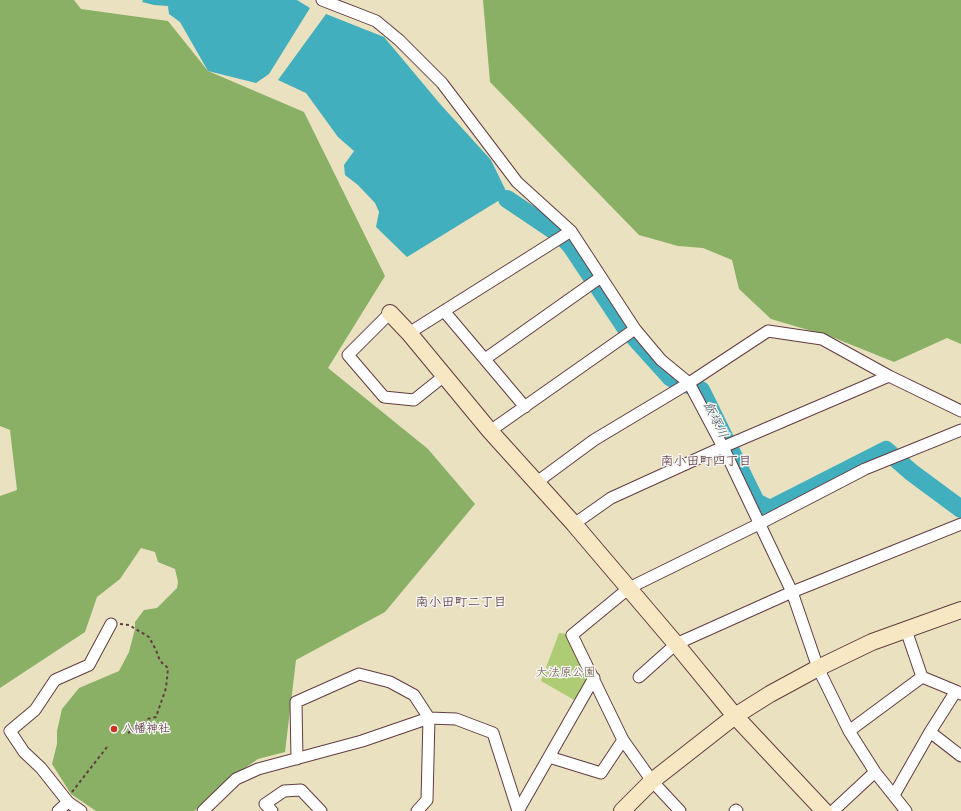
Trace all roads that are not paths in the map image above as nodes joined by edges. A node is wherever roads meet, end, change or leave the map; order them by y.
1 (322, 0) edge
2 (571, 231) junction
3 (601, 278) junction
4 (444, 311) junction
5 (390, 313) joint
6 (635, 329) junction
7 (409, 333) junction
8 (485, 359) junction
9 (444, 376) junction
10 (889, 376) junction
11 (689, 383) junction
12 (525, 406) junction
13 (961, 411) edge
14 (961, 430) edge
15 (490, 431) junction
16 (723, 447) junction
17 (537, 482) junction
18 (574, 524) junction
19 (759, 524) junction
20 (961, 524) edge
21 (629, 588) junction
22 (792, 592) junction
23 (961, 610) edge
24 (111, 624) road end
25 (906, 630) junction
26 (676, 644) junction
27 (818, 668) junction
28 (638, 677) dead end
29 (922, 677) junction
30 (594, 678) junction
31 (958, 693) edge
32 (735, 716) junction
33 (429, 718) junction
34 (849, 731) junction
35 (930, 732) junction
36 (623, 740) junction
37 (961, 756) edge
38 (549, 757) junction
39 (297, 759) junction
40 (875, 772) junction
41 (652, 781) junction
42 (894, 795) junction
43 (67, 801) junction
44 (58, 811) edge
45 (81, 811) edge
46 (203, 811) edge
47 (272, 811) edge
48 (321, 811) edge
49 (417, 811) edge
50 (518, 811) edge
51 (622, 811) edge
52 (680, 811) edge
53 (824, 811) edge
54 (833, 811) edge
55 (906, 811) edge

1 - 2 street
2 - 3 street
2 - 4 street
3 - 6 street
3 - 8 street
4 - 7 street
4 - 8 street
5 - 7 street
5 - 9 street
6 - 11 street
6 - 12 street
7 - 9 street
8 - 12 street
9 - 15 street
10 - 11 street
10 - 13 street
10 - 16 street
11 - 16 street
11 - 17 street
12 - 15 street
14 - 19 street
15 - 17 street
16 - 18 street
16 - 19 street
17 - 18 street
18 - 21 street
19 - 21 street
19 - 22 street
20 - 22 street
21 - 26 street
21 - 30 street
22 - 26 street
22 - 27 street
23 - 25 street
24 - 43 street
25 - 27 street
25 - 29 street
26 - 28 street
26 - 32 street
27 - 32 street
27 - 34 street
29 - 31 street
29 - 34 street
30 - 36 street
30 - 38 street
31 - 35 street
32 - 41 street
32 - 53 street
33 - 39 street
33 - 39 street
33 - 49 street
33 - 50 street
34 - 40 street
35 - 37 street
35 - 42 street
36 - 38 street
36 - 41 street
38 - 50 street
39 - 46 street
40 - 42 street
40 - 54 street
41 - 51 street
41 - 52 street
42 - 55 street
43 - 44 street
43 - 45 street
47 - 48 street

